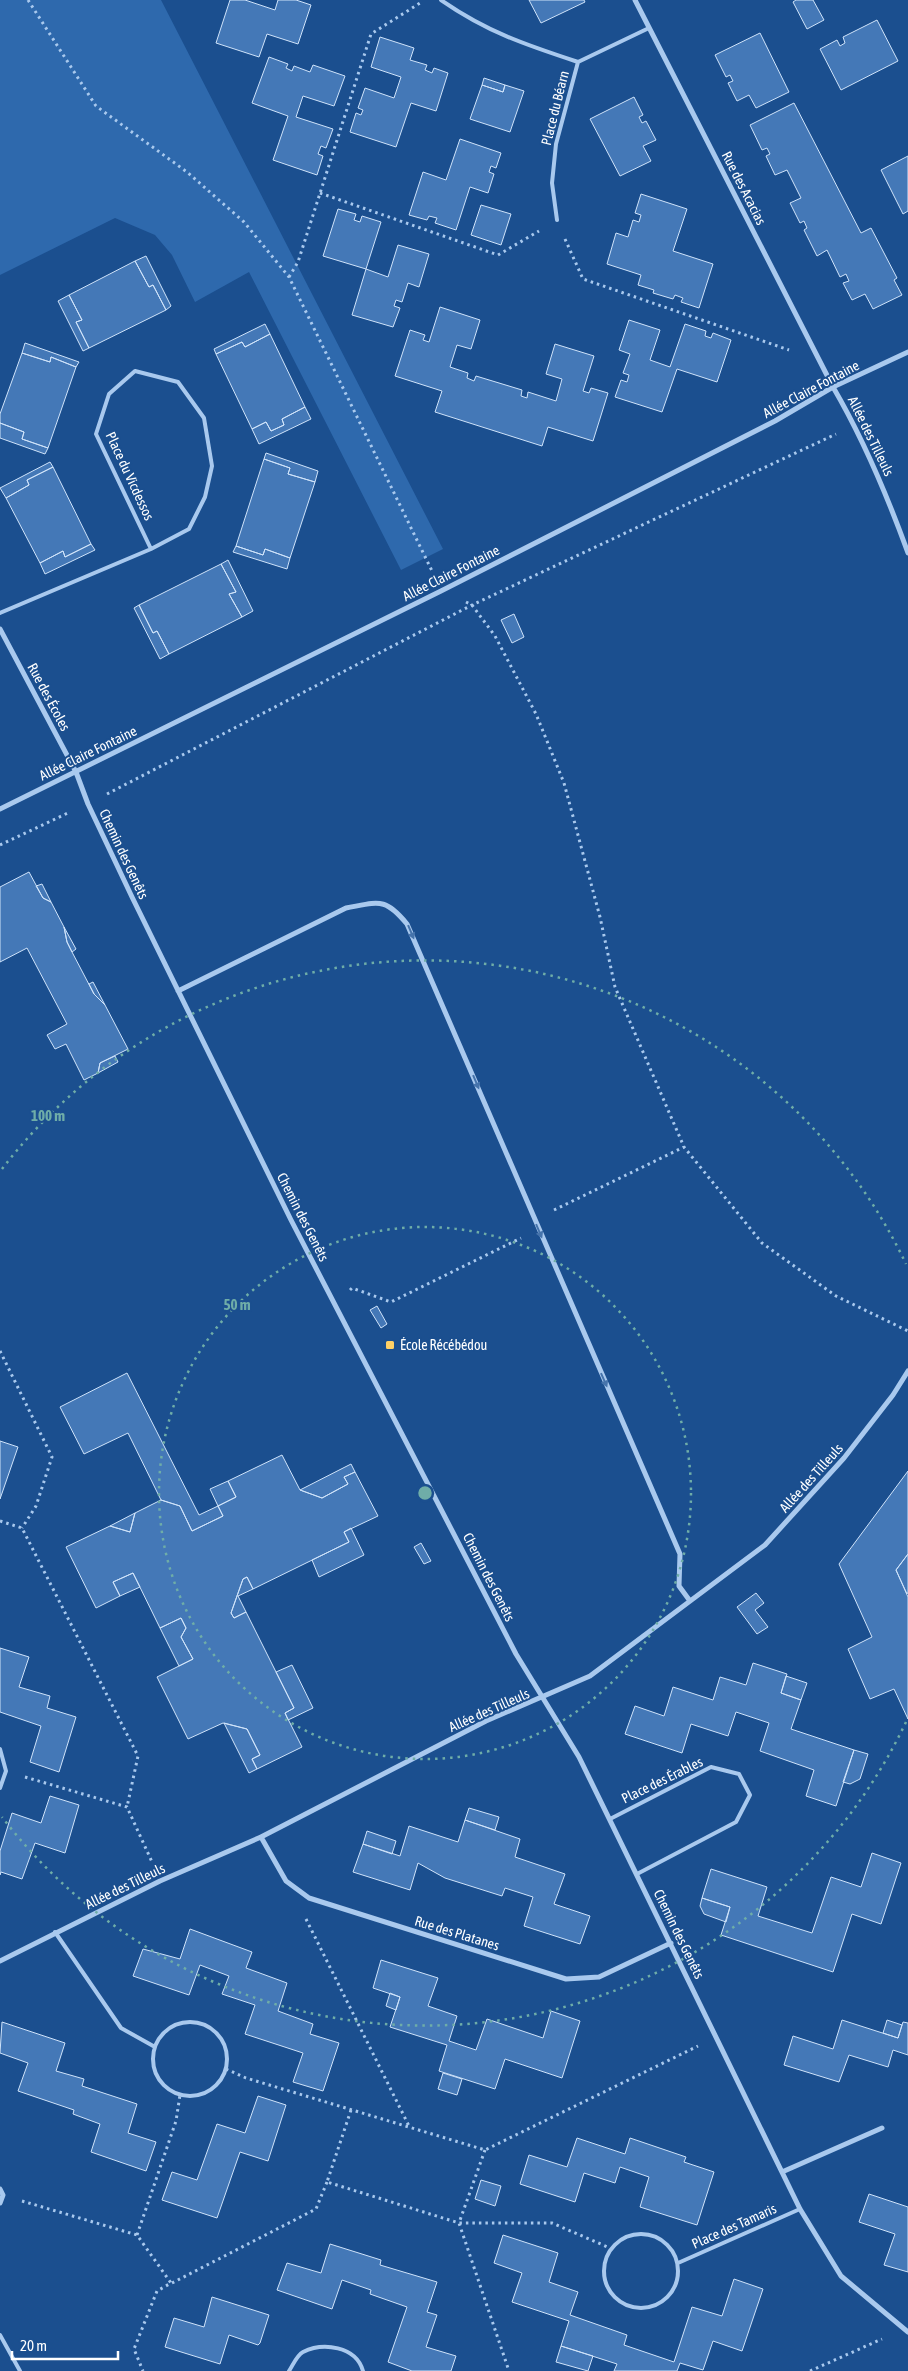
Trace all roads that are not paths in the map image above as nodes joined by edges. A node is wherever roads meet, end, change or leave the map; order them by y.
1 (441, 0) edge
2 (635, 0) edge
3 (649, 28) junction
4 (578, 62) junction
5 (557, 220) road end
6 (908, 352) edge
7 (833, 387) junction
8 (151, 549) junction
9 (908, 553) edge
10 (0, 613) edge
11 (0, 628) edge
12 (76, 772) junction
13 (88, 804) joint
14 (0, 809) edge
15 (178, 991) junction
16 (908, 1371) edge
17 (690, 1601) junction
18 (542, 1698) junction
19 (0, 1749) edge
20 (0, 1788) edge
21 (610, 1819) junction
22 (262, 1837) junction
23 (637, 1874) junction
24 (55, 1932) junction
25 (671, 1943) junction
26 (0, 1961) edge
27 (155, 2047) junction
28 (882, 2128) dead end
29 (782, 2172) junction
30 (0, 2189) edge
31 (0, 2204) edge
32 (800, 2209) junction
33 (678, 2263) junction
34 (906, 2330) edge
35 (0, 2336) edge
36 (20, 2371) edge
37 (289, 2371) edge
38 (363, 2371) edge

1 - 4 lane
2 - 3 street, Rue des Acacias
3 - 4 lane
3 - 7 street, Rue des Acacias
4 - 5 lane, Place du Béarn
6 - 7 street, Allée Claire Fontaine
7 - 9 street, Allée des Tilleuls
7 - 12 street, Allée Claire Fontaine
8 - 8 lane, Place du Vicdessos
8 - 10 lane, Place du Vicdessos
11 - 12 street, Rue des Écoles
12 - 13 street, Rue des Écoles
12 - 14 street, Allée Claire Fontaine
13 - 15 street, Chemin des Genêts
15 -> 17 street
15 - 18 street, Chemin des Genêts
16 - 17 street, Allée des Tilleuls
17 - 18 street, Allée des Tilleuls
18 - 21 street, Chemin des Genêts
18 - 22 street, Allée des Tilleuls
19 - 20 lane
21 - 23 street, Chemin des Genêts
21 - 23 lane, Place des Érables
22 - 24 street, Allée des Tilleuls
22 - 25 street, Rue des Platanes
23 - 25 street, Chemin des Genêts
24 - 26 street, Allée des Tilleuls
24 - 27 lane
25 - 29 street, Chemin des Genêts
27 - 27 lane
28 - 29 street
29 - 32 street, Chemin des Genêts
30 - 31 street
32 - 33 lane, Place des Tamaris
32 - 34 street, Chemin des Genêts
33 - 33 lane
35 - 36 lane
37 - 38 lane

